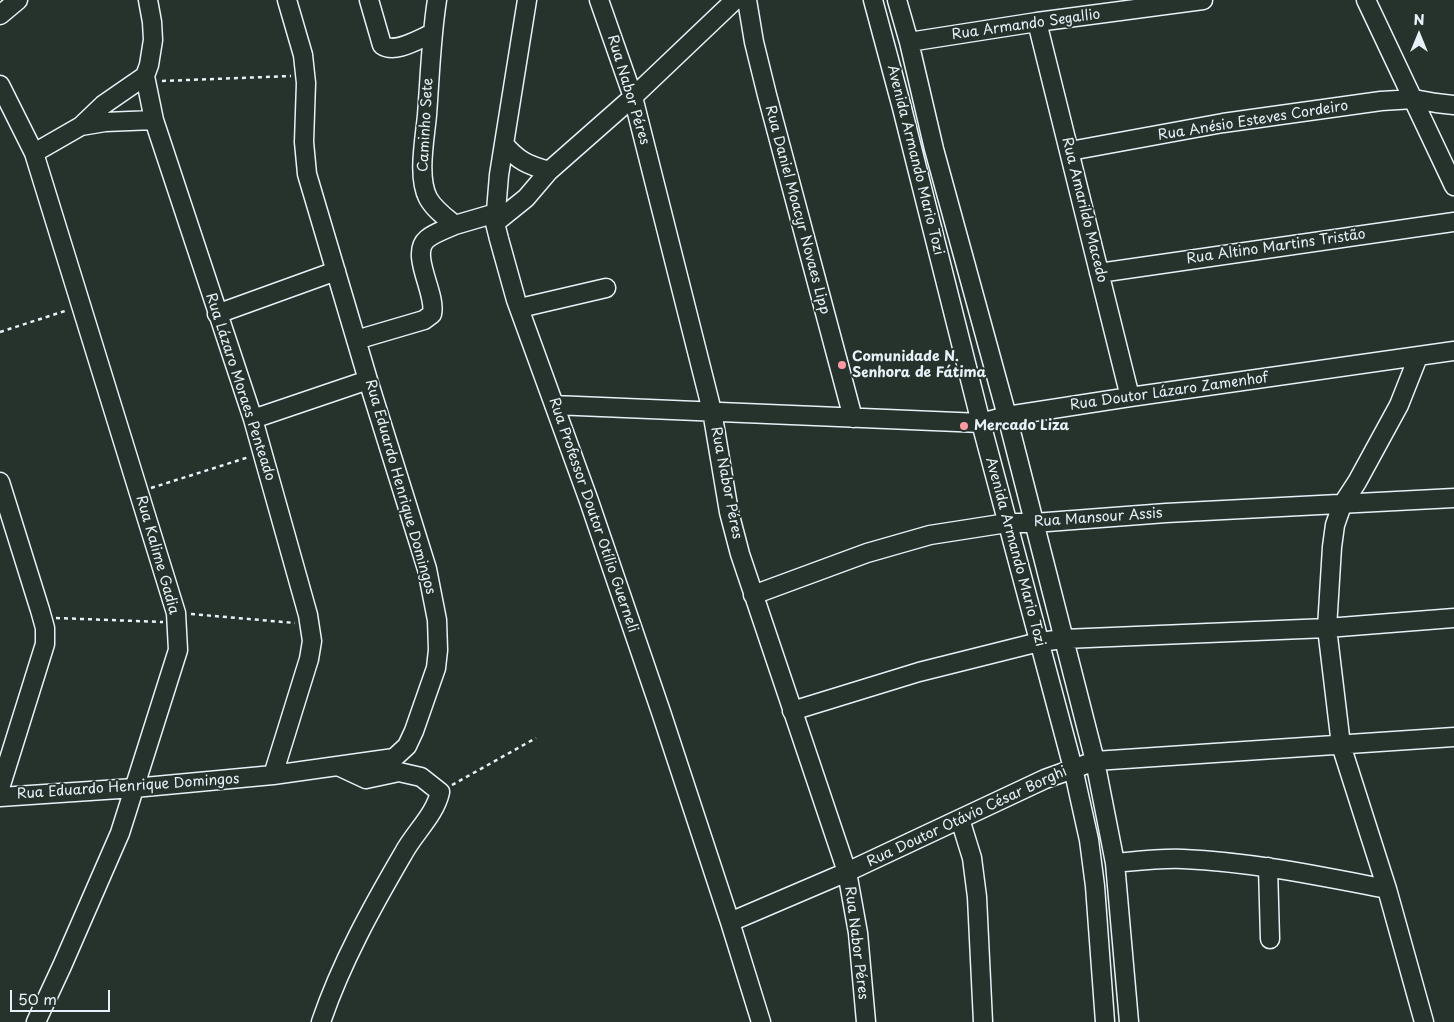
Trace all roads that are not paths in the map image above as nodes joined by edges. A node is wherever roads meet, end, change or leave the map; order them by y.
1 (18, 0) edge
2 (148, 0) edge
3 (287, 0) edge
4 (369, 0) edge
5 (437, 0) edge
6 (527, 0) edge
7 (599, 0) edge
8 (735, 0) edge
9 (747, 0) edge
10 (873, 0) edge
11 (897, 0) edge
12 (1203, 0) edge
13 (1366, 0) edge
14 (0, 15) edge
15 (1037, 22) junction
16 (431, 34) junction
17 (909, 42) junction
18 (145, 79) junction
19 (0, 85) edge
20 (633, 97) junction
21 (1414, 99) junction
22 (1454, 105) edge
23 (154, 120) junction
24 (81, 126) junction
25 (504, 144) junction
26 (1070, 151) junction
27 (34, 153) junction
28 (550, 171) junction
29 (1454, 186) edge
30 (496, 218) junction
31 (1454, 222) edge
32 (455, 225) junction
33 (336, 271) junction
34 (1099, 273) junction
35 (606, 288) dead end
36 (520, 308) junction
37 (217, 314) junction
38 (356, 340) junction
39 (1454, 351) edge
40 (1418, 357) junction
41 (368, 380) junction
42 (1130, 397) junction
43 (554, 405) junction
44 (712, 411) junction
45 (1007, 416) junction
46 (852, 418) junction
47 (253, 419) junction
48 (981, 423) junction
49 (0, 482) edge
50 (1454, 498) edge
51 (1342, 505) junction
52 (1008, 523) junction
53 (1034, 523) junction
54 (753, 595) junction
55 (1454, 618) edge
56 (1327, 628) junction
57 (1064, 639) junction
58 (1039, 642) junction
59 (792, 711) junction
60 (1454, 737) edge
61 (1341, 745) junction
62 (1095, 760) junction
63 (338, 766) junction
64 (1072, 768) junction
65 (273, 775) junction
66 (0, 788) edge
67 (134, 788) junction
68 (0, 797) edge
69 (960, 819) junction
70 (1115, 863) junction
71 (1268, 867) junction
72 (847, 872) junction
73 (1387, 889) junction
74 (730, 922) junction
75 (1270, 938) dead end
76 (36, 1022) edge
77 (321, 1022) edge
78 (761, 1022) edge
79 (866, 1022) edge
80 (983, 1022) edge
81 (1105, 1022) edge
82 (1128, 1022) edge
83 (1424, 1022) edge

1 - 14 street
2 - 18 street, Rua Lázaro Moraes Penteado
3 - 33 street, Rua Eduardo Henrique Domingos
4 - 16 street
5 - 16 street, Caminho Sete
6 - 25 street, Rua Professor Doutor Otílio Guerneli
7 - 20 street, Rua Nabor Péres
8 - 20 street
9 - 46 street, Rua Daniel Moacyr Novaes Lipp
10 - 48 street, Avenida Armando Mario Tozi
11 - 17 street, Avenida Armando Mario Tozi
12 - 15 street, Rua Armando Segallio
13 - 21 street
15 - 17 street, Rua Armando Segallio
15 - 26 street, Rua Amarildo Macedo
16 - 32 street, Caminho Sete
17 - 45 street, Avenida Armando Mario Tozi
18 - 23 street, Rua Lázaro Moraes Penteado
18 - 24 street
19 - 27 street, Rua Kalime Gadia
20 - 28 street
20 - 44 street, Rua Nabor Péres
21 - 22 street, Rua Anésio Esteves Cordeiro
21 - 26 street, Rua Anésio Esteves Cordeiro
21 - 29 street
23 - 24 street
23 - 37 street, Rua Lázaro Moraes Penteado
24 - 27 street
25 - 28 street
25 - 30 street, Rua Professor Doutor Otílio Guerneli
26 - 34 street, Rua Amarildo Macedo
27 - 67 street, Rua Kalime Gadia
28 - 30 street
30 - 32 street
30 - 36 street, Rua Professor Doutor Otílio Guerneli
31 - 34 street, Rua Altino Martins Tristão
32 - 38 street
33 - 37 street
33 - 38 street, Rua Eduardo Henrique Domingos
34 - 42 street, Rua Amarildo Macedo
35 - 36 street
36 - 43 street, Rua Professor Doutor Otílio Guerneli
37 - 47 street, Rua Lázaro Moraes Penteado
38 - 41 street, Rua Eduardo Henrique Domingos
39 - 40 street, Rua Doutor Lázaro Zamenhof
40 - 42 street, Rua Doutor Lázaro Zamenhof
40 - 51 street
41 - 47 street
41 - 63 street, Rua Eduardo Henrique Domingos
42 - 45 street, Rua Doutor Lázaro Zamenhof
43 - 44 street, Rua Doutor Lázaro Zamenhof
43 - 74 street, Rua Professor Doutor Otílio Guerneli
44 - 46 street, Rua Doutor Lázaro Zamenhof
44 - 54 street, Rua Nabor Péres
45 - 48 street, Rua Doutor Lázaro Zamenhof
45 - 53 street, Avenida Armando Mario Tozi
46 - 48 street, Rua Doutor Lázaro Zamenhof
47 - 65 street, Rua Lázaro Moraes Penteado
48 - 52 street, Avenida Armando Mario Tozi
49 - 66 street
50 - 51 street, Rua Mansour Assis
51 - 53 street, Rua Mansour Assis
51 - 56 street
52 - 53 street, Rua Mansour Assis
52 - 54 street, Rua Mansour Assis
52 - 58 street, Avenida Armando Mario Tozi
53 - 57 street, Avenida Armando Mario Tozi
54 - 59 street, Rua Nabor Péres
55 - 56 street
56 - 57 street
56 - 61 street
57 - 58 street
57 - 62 street, Avenida Armando Mario Tozi
58 - 59 street
58 - 64 street, Avenida Armando Mario Tozi
59 - 72 street, Rua Nabor Péres
60 - 61 street, Rua Doutor Otávio César Borghi
61 - 62 street, Rua Doutor Otávio César Borghi
61 - 73 street
62 - 64 street, Rua Doutor Otávio César Borghi
62 - 70 street, Avenida Armando Mario Tozi
63 - 65 street, Rua Eduardo Henrique Domingos
63 - 77 street
64 - 69 street, Rua Doutor Otávio César Borghi
64 - 81 street, Avenida Armando Mario Tozi
65 - 67 street, Rua Eduardo Henrique Domingos
67 - 68 street, Rua Eduardo Henrique Domingos
67 - 76 street, Rua Kalime Gadia
69 - 72 street, Rua Doutor Otávio César Borghi
69 - 80 street
70 - 71 street
70 - 82 street, Avenida Armando Mario Tozi
71 - 73 street
71 - 75 street
72 - 74 street, Rua Doutor Otávio César Borghi
72 - 79 street, Rua Nabor Péres
73 - 83 street
74 - 78 street, Rua Professor Doutor Otílio Guerneli

